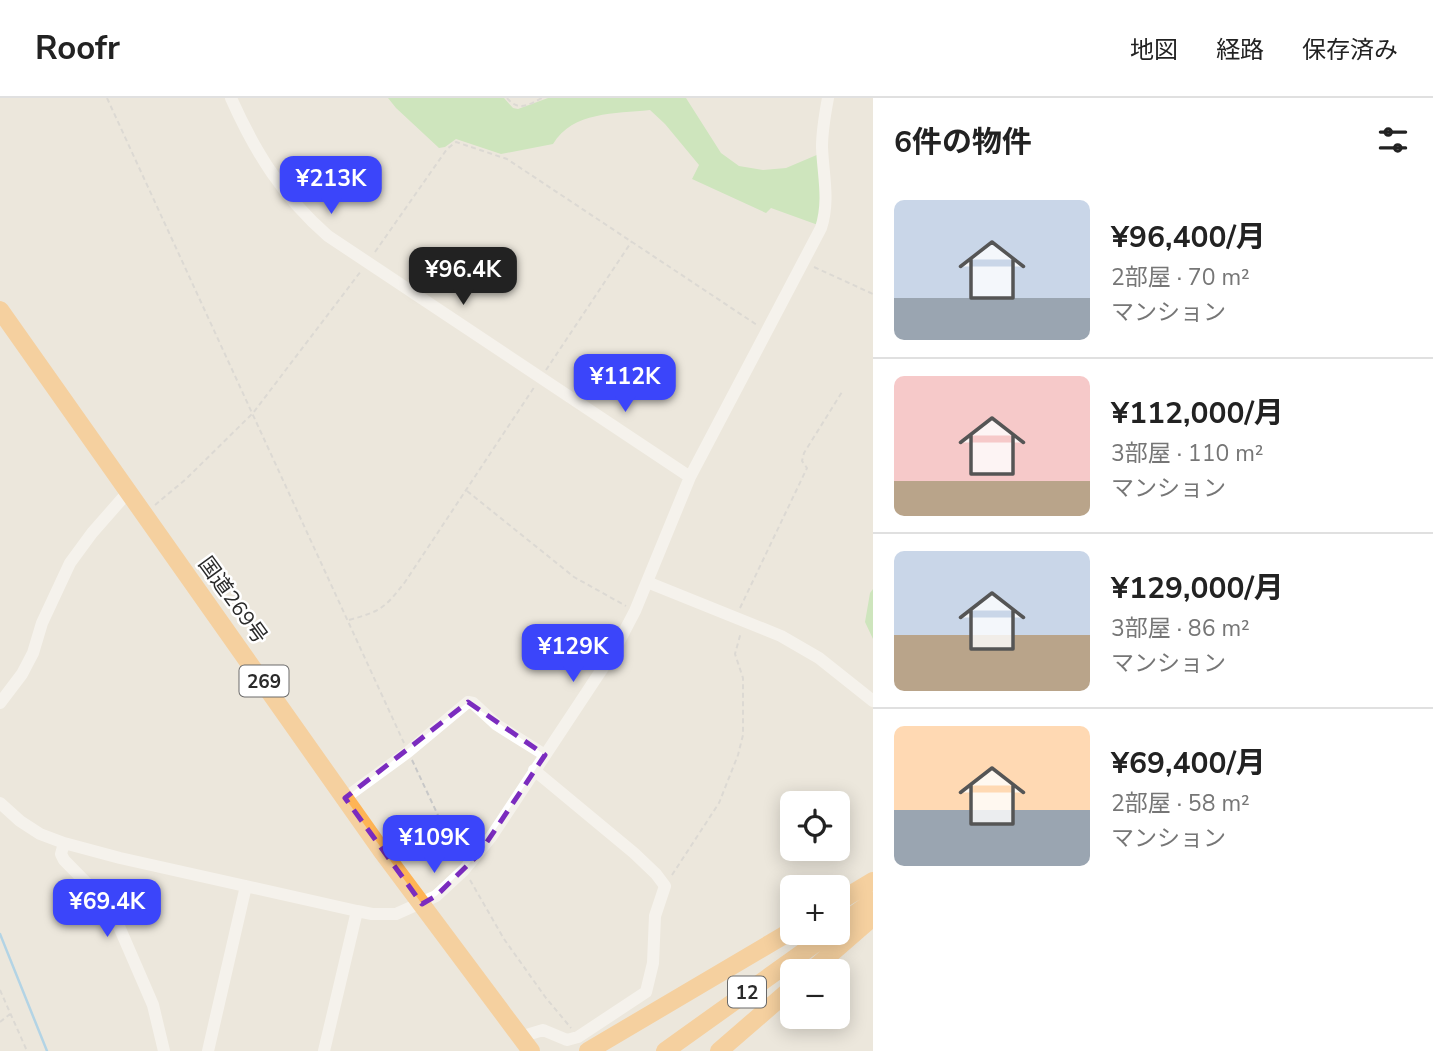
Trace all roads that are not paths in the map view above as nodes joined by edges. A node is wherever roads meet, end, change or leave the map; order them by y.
1 (231, 98) edge
2 (828, 98) edge
3 (0, 310) edge
4 (690, 477) junction
5 (128, 492) junction
6 (647, 582) junction
7 (873, 701) edge
8 (0, 703) edge
9 (545, 755) junction
10 (534, 770) junction
11 (345, 798) junction
12 (0, 803) edge
13 (64, 843) junction
14 (873, 881) edge
15 (246, 886) junction
16 (850, 895) edge
17 (873, 901) edge
18 (422, 904) junction
19 (357, 911) junction
20 (873, 916) edge
21 (850, 917) edge
22 (780, 937) edge
23 (813, 945) edge
24 (825, 959) edge
25 (780, 998) edge
26 (525, 1044) edge
27 (583, 1044) edge
28 (164, 1051) edge
29 (208, 1051) edge
30 (324, 1051) edge
31 (665, 1051) edge
32 (719, 1051) edge

1 - 4 street
2 - 4 street
3 - 5 highway, 国道269号 / 269
4 - 6 street
5 - 8 street
5 - 11 highway, 国道269号 / 269
6 - 7 street
6 - 9 street
9 - 10 street
9 - 11 street
10 - 18 street
10 - 27 street
11 - 18 highway, 国道269号 / 269
12 - 13 street
13 - 15 street
13 - 28 street
14 - 16 highway
15 - 19 street
15 - 29 street
17 - 21 highway
18 - 19 street
18 - 26 highway, 国道269号 / 269
19 - 30 street
20 - 24 highway
22 - 27 highway
23 - 31 highway, 12
25 - 32 highway
26 - 27 street

